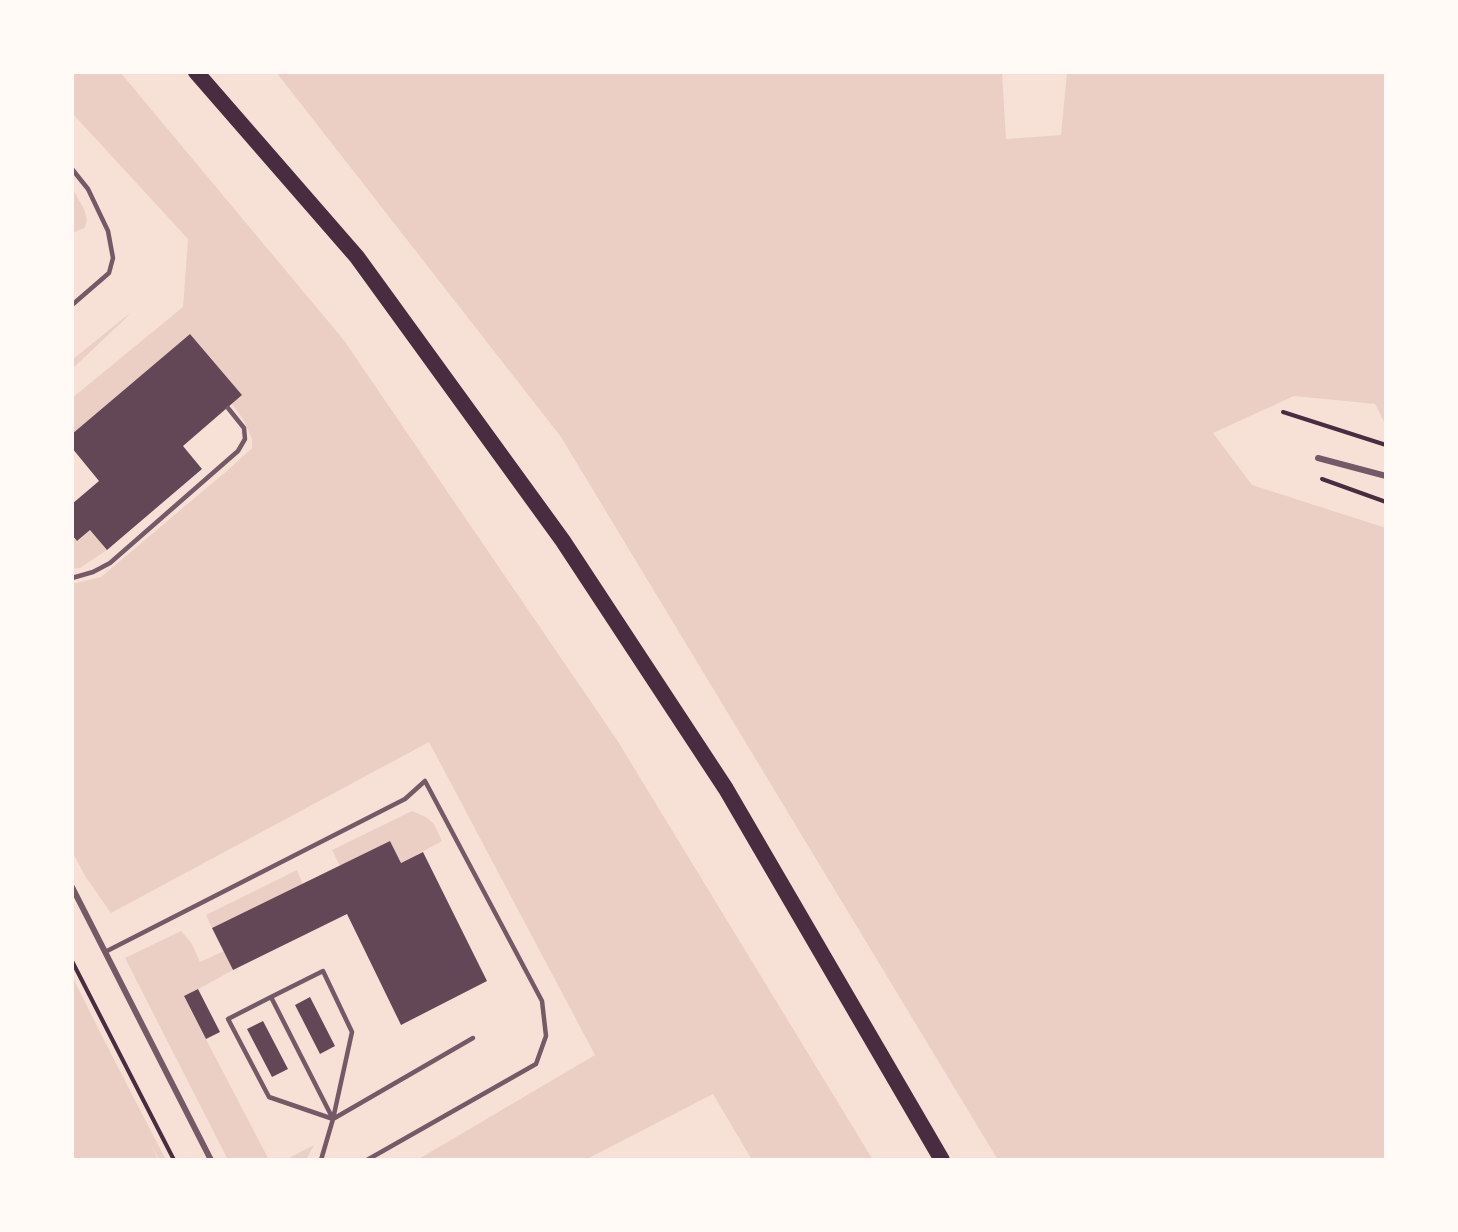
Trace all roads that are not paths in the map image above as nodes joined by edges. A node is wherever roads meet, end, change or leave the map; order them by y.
1 (196, 72) edge
2 (72, 170) edge
3 (72, 305) edge
4 (228, 408) dead end
5 (1318, 458) dead end
6 (1386, 476) edge
7 (72, 578) edge
8 (72, 887) edge
9 (105, 952) junction
10 (272, 996) junction
11 (472, 1038) dead end
12 (333, 1119) junction
13 (211, 1160) edge
14 (321, 1160) edge
15 (367, 1160) edge
16 (942, 1160) edge

1 - 16 highway
2 - 3 lane
4 - 7 lane
5 - 6 street
8 - 9 street
9 - 13 street
9 - 15 lane
10 - 12 lane
10 - 12 lane
10 - 12 lane
11 - 12 lane
12 - 14 lane

